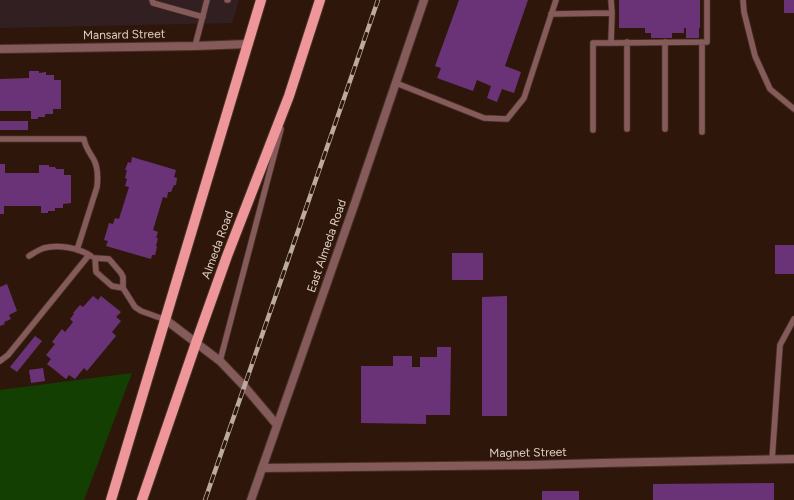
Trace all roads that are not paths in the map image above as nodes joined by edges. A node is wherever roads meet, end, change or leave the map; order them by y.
1 (207, 0) edge
2 (261, 0) edge
3 (320, 0) edge
4 (424, 0) edge
5 (556, 0) edge
6 (611, 0) edge
7 (707, 0) edge
8 (743, 0) edge
9 (152, 2) edge
10 (612, 13) junction
11 (552, 14) junction
12 (203, 17) junction
13 (626, 42) junction
14 (665, 42) junction
15 (702, 42) junction
16 (611, 43) junction
17 (248, 44) junction
18 (195, 46) junction
19 (0, 49) edge
20 (396, 84) junction
21 (289, 96) junction
22 (794, 109) edge
23 (628, 129) dead end
24 (665, 129) dead end
25 (593, 130) dead end
26 (702, 132) dead end
27 (0, 139) edge
28 (77, 250) junction
29 (89, 255) junction
30 (30, 256) dead end
31 (95, 258) junction
32 (123, 288) junction
33 (794, 319) edge
34 (166, 320) junction
35 (196, 343) junction
36 (0, 361) edge
37 (220, 361) junction
38 (277, 425) junction
39 (794, 459) edge
40 (772, 460) junction
41 (262, 468) junction
42 (111, 500) edge
43 (142, 500) edge
44 (251, 500) edge

1 - 12 lane
2 - 17 main road
3 - 21 main road, Almeda Road
4 - 20 street, East Almeda Road
5 - 11 lane
6 - 10 lane
7 - 15 lane
8 - 22 lane
9 - 12 lane
10 - 11 lane
10 - 16 lane
11 - 20 lane
12 - 18 lane
13 - 14 lane
13 - 16 lane
13 - 23 lane
14 - 15 lane
14 - 24 lane
15 - 26 lane
16 - 25 lane
17 - 18 street, Mansard Street
17 - 34 main road
18 - 19 street, Mansard Street
20 - 38 street, East Almeda Road
21 - 35 main road, Almeda Road
21 - 37 lane
27 - 28 lane
28 - 29 lane
28 - 30 lane
29 - 31 lane
29 - 36 lane
31 - 32 lane
31 - 32 lane
32 - 34 lane
33 - 40 lane
34 - 35 street
34 - 42 main road
35 - 37 street
35 - 43 main road, Almeda Road
37 - 38 street
38 - 41 street, East Almeda Road
39 - 40 street, Magnet Street
40 - 41 street, Magnet Street
41 - 44 street, East Almeda Road

